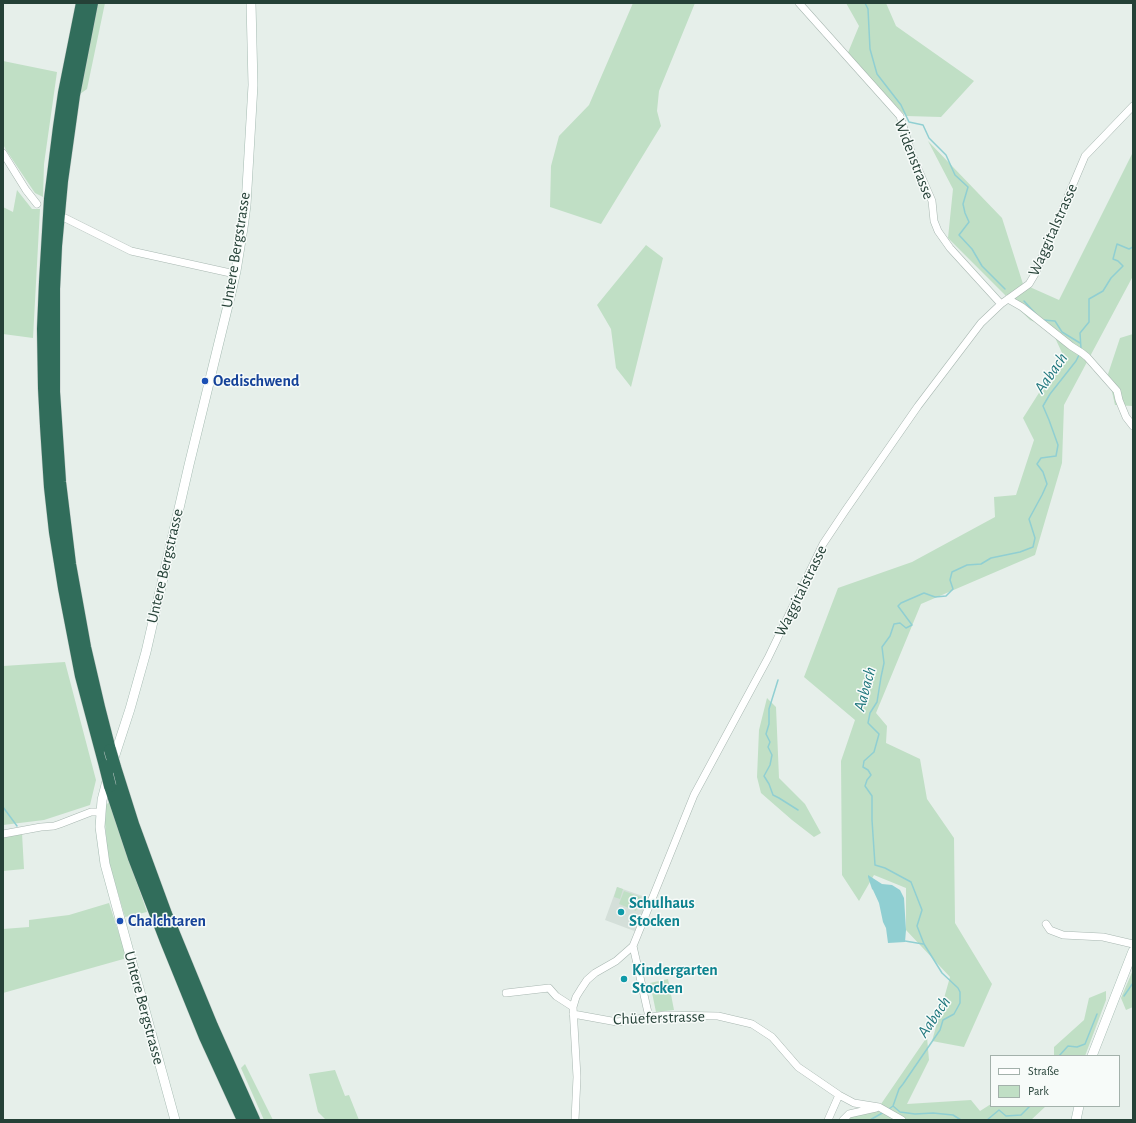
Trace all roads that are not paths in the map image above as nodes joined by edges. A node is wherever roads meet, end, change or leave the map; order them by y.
1 (82, 3) edge
2 (92, 3) edge
3 (251, 3) edge
4 (799, 3) edge
5 (1133, 106) edge
6 (3, 153) edge
7 (37, 204) dead end
8 (65, 218) dead end
9 (235, 274) junction
10 (1004, 302) junction
11 (1133, 426) edge
12 (110, 767) junction
13 (100, 812) junction
14 (3, 834) edge
15 (1046, 924) dead end
16 (1133, 944) edge
17 (633, 946) junction
18 (1133, 951) edge
19 (506, 993) dead end
20 (573, 1011) junction
21 (649, 1017) junction
22 (1092, 1055) edge
23 (838, 1095) junction
24 (1079, 1107) edge
25 (883, 1110) junction
26 (175, 1120) edge
27 (243, 1120) edge
28 (254, 1120) edge
29 (575, 1120) edge
30 (828, 1120) edge
31 (843, 1120) edge
32 (902, 1120) edge
33 (1076, 1120) edge

1 - 12 highway
2 - 12 highway, bridge
3 - 9 main road, Untere Bergstrasse
4 - 10 street, Widenstrasse
5 - 10 street, Waggitalstrasse
6 - 7 street
8 - 9 street
9 - 13 main road, Untere Bergstrasse
10 - 11 street, Widenstrasse
10 - 17 street, Waggitalstrasse
12 - 27 highway, bridge
12 - 28 highway
13 - 14 street
13 - 26 main road, Untere Bergstrasse
15 - 16 street
17 - 20 street, Waggitalstrasse
17 - 21 street
18 - 22 main road
19 - 20 street
20 - 21 street, Chüeferstrasse
20 - 29 street, Waggitalstrasse
21 - 23 street, Chüeferstrasse
23 - 25 street, Chüeferstrasse
23 - 30 street
24 - 33 main road
25 - 31 street
25 - 32 street, Chüeferstrasse

